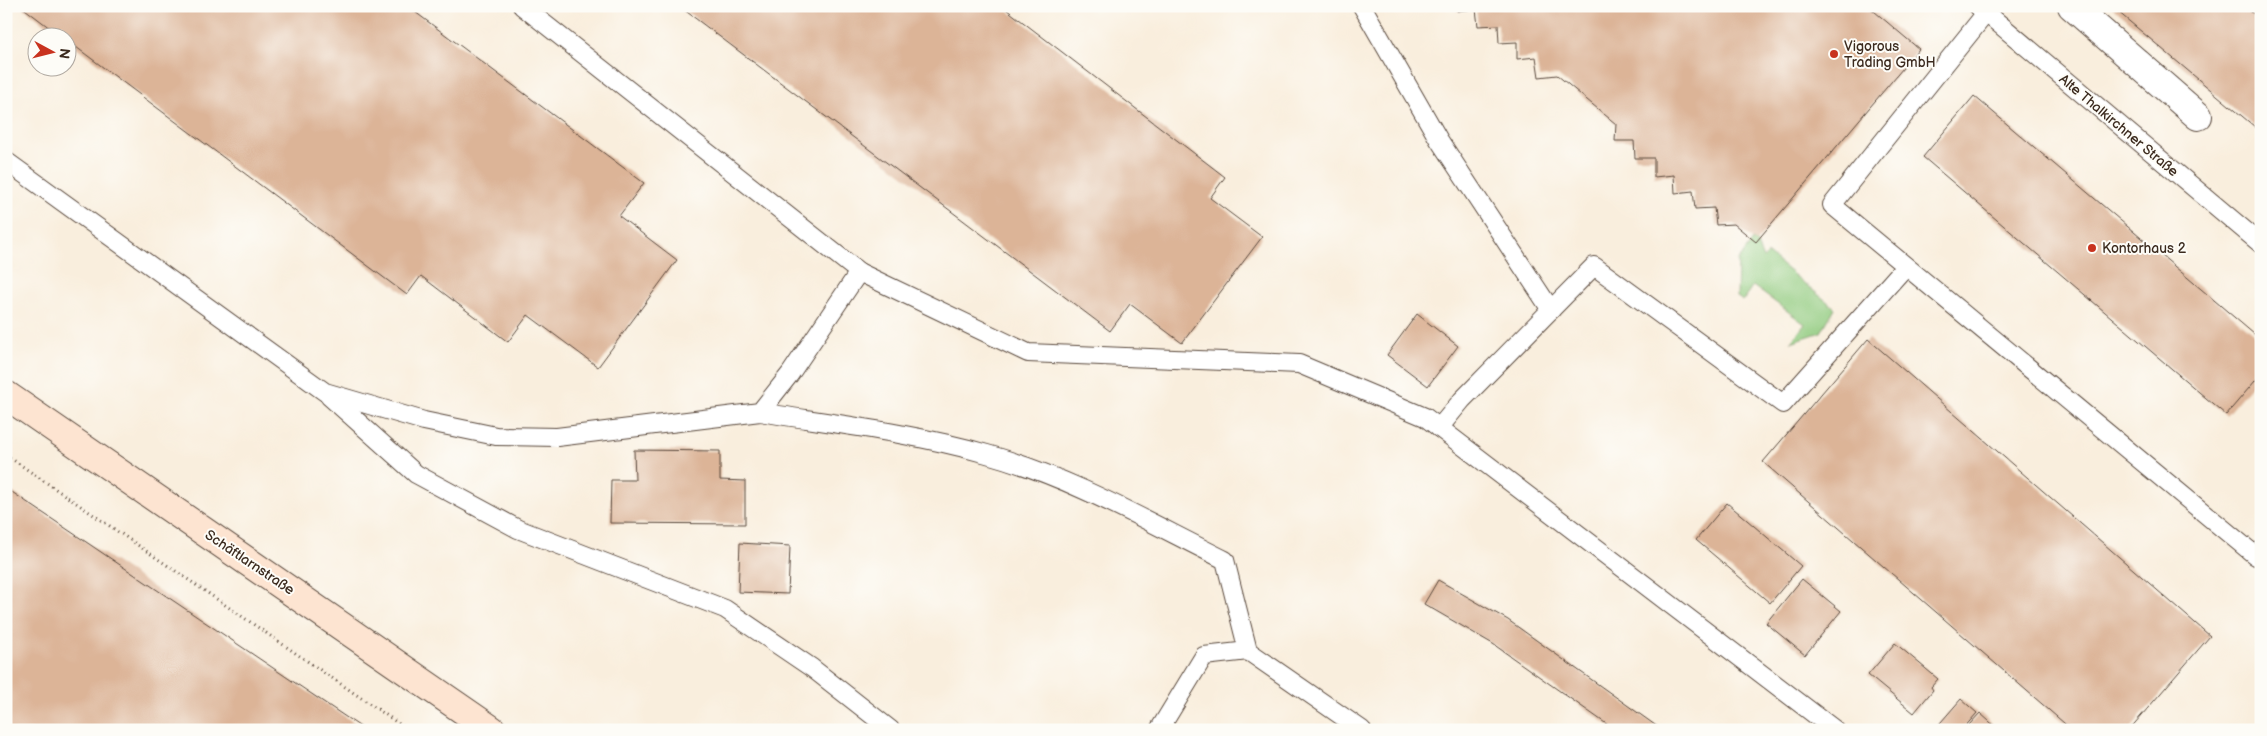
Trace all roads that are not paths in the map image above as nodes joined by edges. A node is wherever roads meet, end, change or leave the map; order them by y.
1 (522, 6) edge
2 (1362, 6) edge
3 (2072, 6) edge
4 (1982, 10) edge
5 (2198, 116) dead end
6 (6, 161) edge
7 (2261, 244) edge
8 (1905, 267) junction
9 (858, 272) junction
10 (1551, 310) junction
11 (325, 392) junction
12 (6, 395) edge
13 (760, 412) junction
14 (1439, 428) junction
15 (2261, 550) edge
16 (1248, 651) junction
17 (492, 730) edge
18 (891, 730) edge
19 (1159, 730) edge
20 (1362, 730) edge
21 (1835, 730) edge

1 - 9 lane
2 - 10 lane
3 - 5 street
4 - 7 lane, Alte Thalkirchner Straße
4 - 8 lane
6 - 11 lane
8 - 10 lane
8 - 15 lane
9 - 13 lane
9 - 14 lane
10 - 14 lane
11 - 13 lane
11 - 18 lane
12 - 17 main road, Schäftlarnstraße
13 - 16 lane
14 - 21 lane
16 - 19 lane
16 - 20 lane

